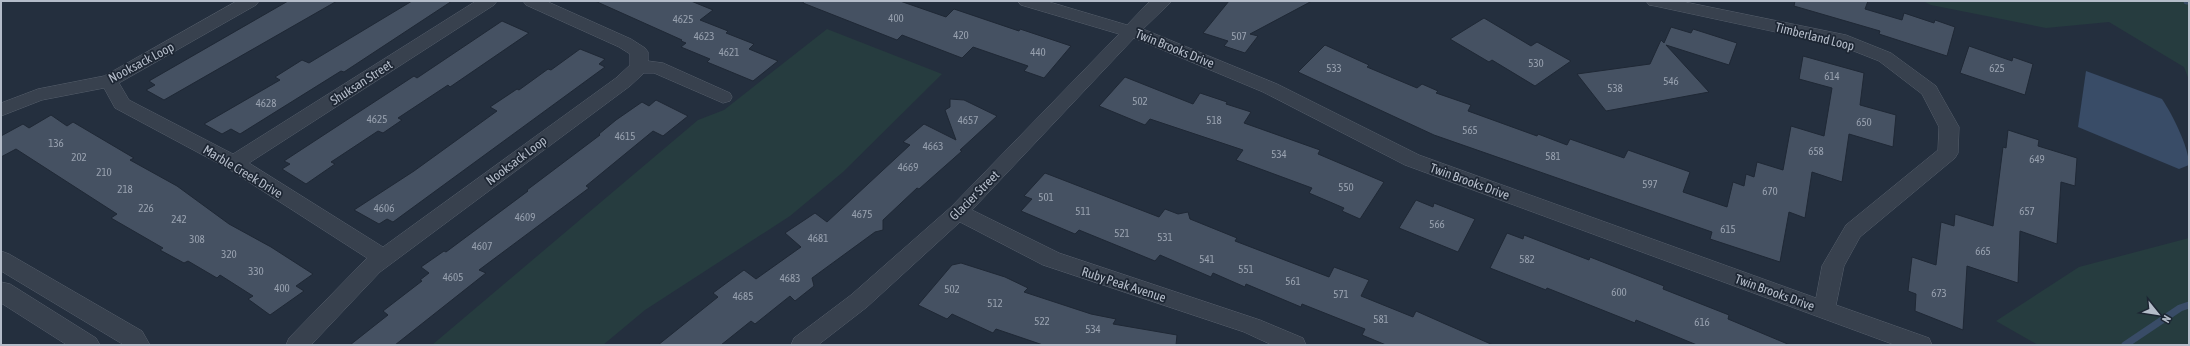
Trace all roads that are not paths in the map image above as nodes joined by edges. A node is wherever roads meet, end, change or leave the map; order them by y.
1 (250, 1) edge
2 (488, 1) edge
3 (532, 1) edge
4 (1027, 1) edge
5 (1163, 1) edge
6 (1655, 1) edge
7 (1133, 31) junction
8 (639, 67) junction
9 (109, 81) junction
10 (723, 97) dead end
11 (1, 110) edge
12 (234, 163) junction
13 (958, 212) junction
14 (384, 258) junction
15 (1, 260) edge
16 (1, 291) edge
17 (1824, 311) junction
18 (87, 345) edge
19 (137, 345) edge
20 (297, 345) edge
21 (802, 345) edge
22 (1295, 345) edge
23 (1921, 345) edge

1 - 9 street, Nooksack Loop
2 - 12 street, Shuksan Street
3 - 8 street
4 - 7 street, Twin Brooks Drive
5 - 7 street
6 - 17 street, Timberland Loop
7 - 13 street, Glacier Street
7 - 17 street, Twin Brooks Drive
8 - 10 street
8 - 14 street, Nooksack Loop
9 - 11 street, Nooksack Loop
9 - 12 street, Marble Creek Drive
12 - 14 street, Marble Creek Drive
13 - 21 street, Glacier Street
13 - 22 street, Ruby Peak Avenue
14 - 20 street, Nooksack Loop
15 - 19 street
16 - 18 street
17 - 23 street, Twin Brooks Drive

